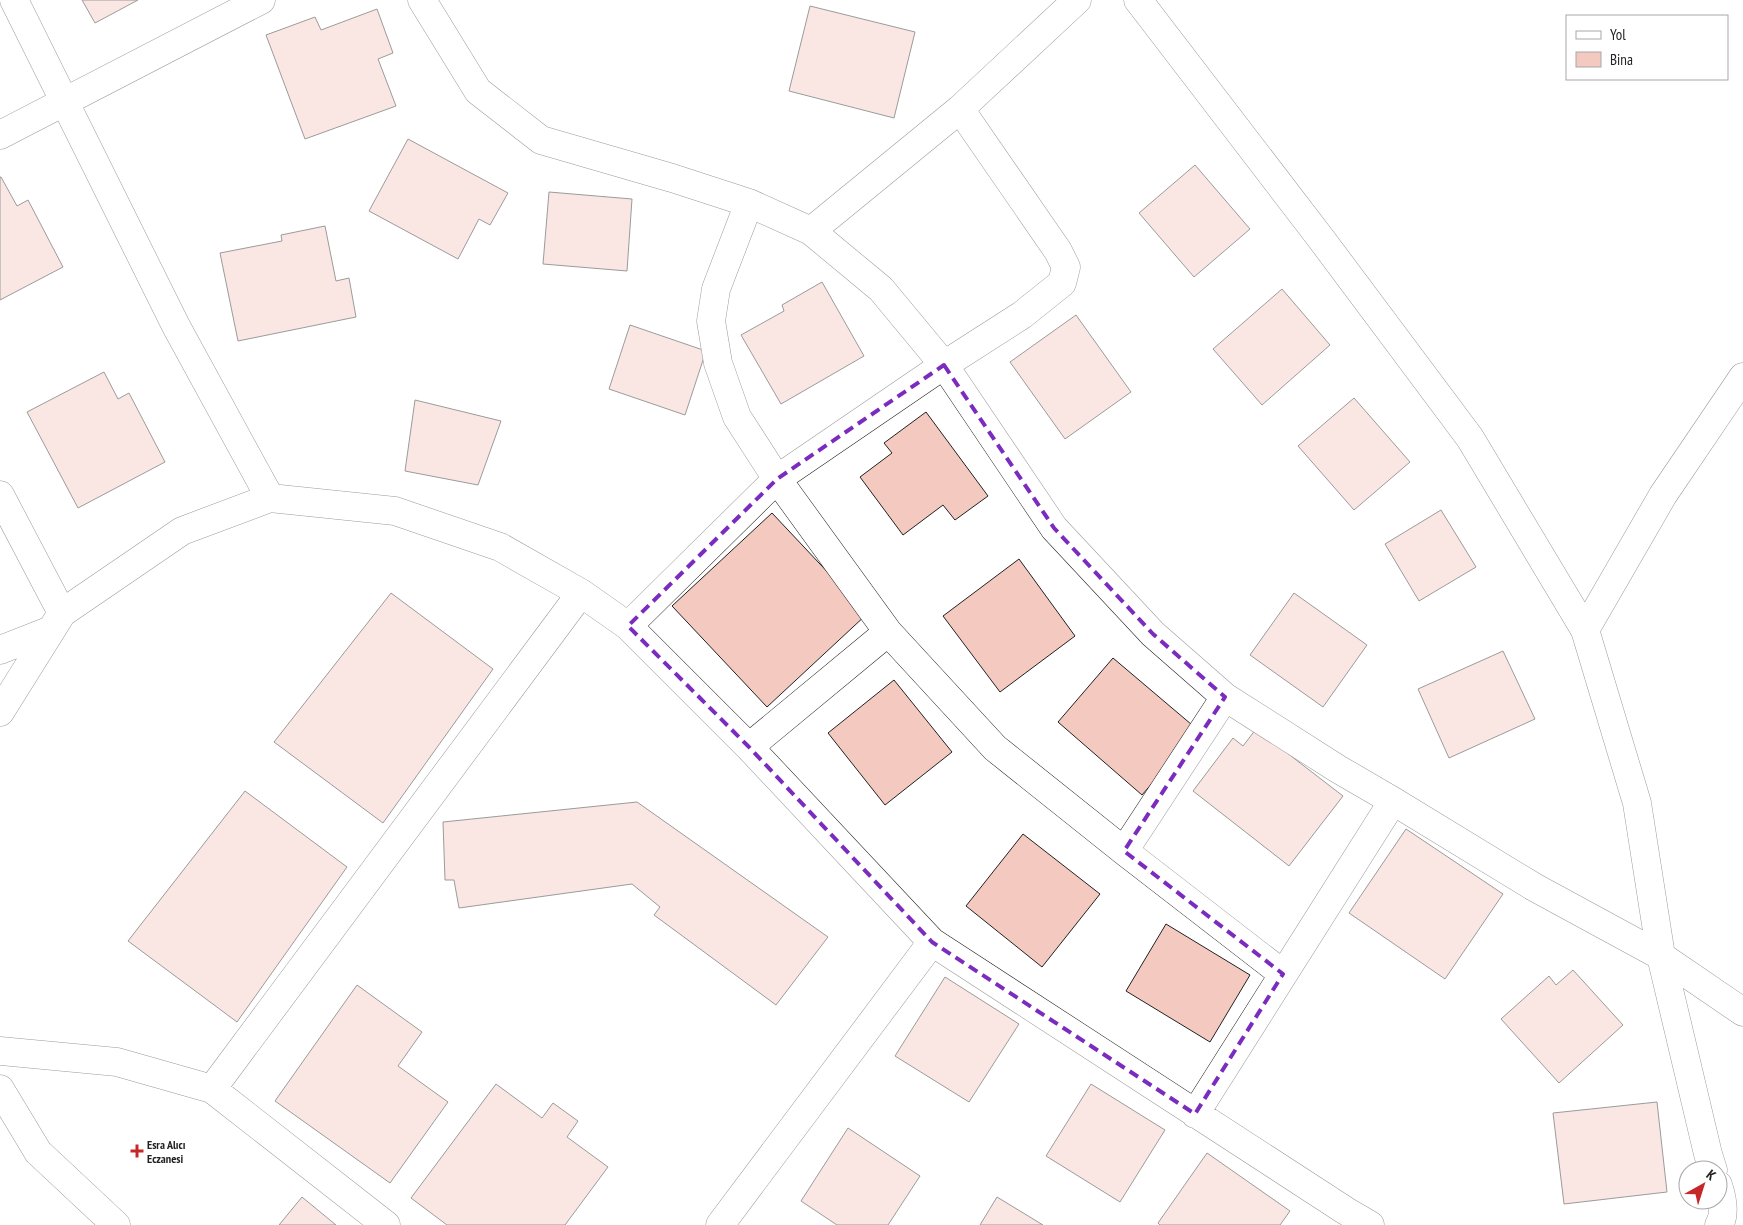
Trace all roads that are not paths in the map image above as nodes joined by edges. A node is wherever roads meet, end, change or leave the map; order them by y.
1 (14, 0) edge
2 (261, 0) edge
3 (422, 0) edge
4 (1078, 0) edge
5 (1138, 0) edge
6 (64, 100) junction
7 (960, 109) junction
8 (0, 135) edge
9 (749, 203) junction
10 (811, 231) junction
11 (944, 365) junction
12 (1743, 377) edge
13 (776, 479) junction
14 (0, 495) edge
15 (270, 498) junction
16 (581, 593) junction
17 (57, 622) junction
18 (628, 626) junction
19 (1585, 630) junction
20 (888, 632) junction
21 (0, 650) edge
22 (1225, 697) junction
23 (0, 712) edge
24 (749, 747) junction
25 (1393, 801) junction
26 (1124, 851) junction
27 (932, 942) junction
28 (1661, 956) junction
29 (1283, 974) junction
30 (1743, 1012) edge
31 (0, 1051) edge
32 (0, 1089) edge
33 (212, 1089) junction
34 (1195, 1114) junction
35 (1710, 1160) edge
36 (1722, 1210) edge
37 (724, 1224) edge
38 (116, 1225) edge
39 (386, 1225) edge
40 (1370, 1225) edge
41 (1719, 1225) edge

1 - 6 street
2 - 6 street
3 - 9 street
4 - 7 street
5 - 19 street
6 - 8 street
6 - 15 street
7 - 10 street
7 - 11 street
9 - 10 street
9 - 13 street
10 - 11 street
11 - 13 street
11 - 22 street
12 - 19 street
13 - 18 street
13 - 20 street
14 - 17 street
15 - 16 street
15 - 17 street
16 - 18 street
16 - 33 street
17 - 21 street
17 - 23 street
18 - 24 street
19 - 28 street
20 - 24 street
20 - 26 street
22 - 25 street
22 - 26 street
24 - 27 street
25 - 28 street
25 - 29 street
26 - 29 street
27 - 34 street
27 - 37 street
28 - 30 street
28 - 35 street
29 - 34 street
31 - 33 street
32 - 38 street
33 - 39 street
34 - 40 street
36 - 41 street

